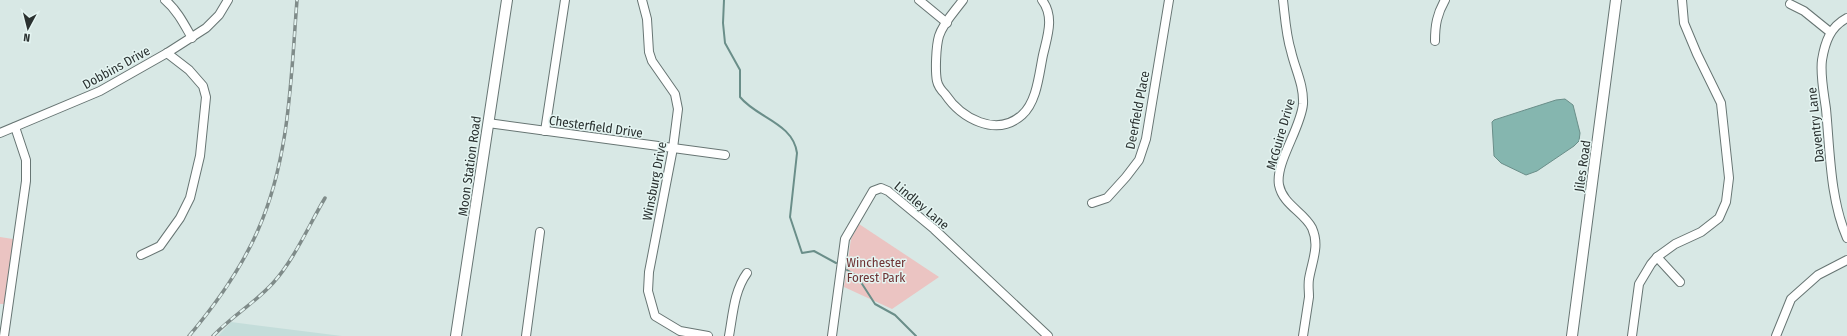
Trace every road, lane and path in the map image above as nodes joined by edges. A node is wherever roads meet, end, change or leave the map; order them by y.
1 (165, 0) edge
2 (228, 0) edge
3 (507, 0) edge
4 (565, 0) edge
5 (642, 0) edge
6 (919, 0) edge
7 (963, 0) edge
8 (1042, 0) edge
9 (1169, 0) edge
10 (1283, 0) edge
11 (1446, 0) edge
12 (1616, 0) edge
13 (1682, 0) edge
14 (1790, 4) dead end
15 (1847, 18) edge
16 (947, 23) junction
17 (1830, 32) junction
18 (192, 38) junction
19 (1435, 41) dead end
20 (167, 53) junction
21 (488, 123) junction
22 (15, 127) junction
23 (545, 131) junction
24 (0, 133) edge
25 (673, 148) junction
26 (725, 155) dead end
27 (1092, 203) dead end
28 (540, 232) dead end
29 (1847, 238) edge
30 (141, 255) dead end
31 (1658, 256) junction
32 (1847, 260) edge
33 (747, 273) dead end
34 (1680, 282) dead end
35 (4, 336) edge
36 (456, 336) edge
37 (526, 336) edge
38 (708, 336) edge
39 (729, 336) edge
40 (832, 336) edge
41 (1048, 336) edge
42 (1303, 336) edge
43 (1572, 336) edge
44 (1632, 336) edge
45 (1776, 336) edge

1 - 18 street
2 - 18 street, Dobbins Drive
3 - 21 street, Moon Station Road
4 - 23 street
5 - 25 street, Winsburg Drive
6 - 16 street
7 - 16 street
8 - 16 street
9 - 27 street, Deerfield Place
10 - 42 street, McGuire Drive
11 - 19 street
12 - 43 street, Jiles Road
13 - 31 street
14 - 17 street
15 - 17 street
17 - 29 street, Daventry Lane
18 - 20 street, Dobbins Drive
20 - 22 street, Dobbins Drive
20 - 30 street
21 - 23 street, Chesterfield Drive
21 - 36 street, Moon Station Road
22 - 24 street, Dobbins Drive
22 - 35 street
23 - 25 street, Chesterfield Drive
25 - 26 street, Chesterfield Drive
25 - 38 street, Winsburg Drive
28 - 37 street
31 - 34 street
31 - 44 street
32 - 45 street
33 - 39 street
40 - 41 street, Lindley Lane

